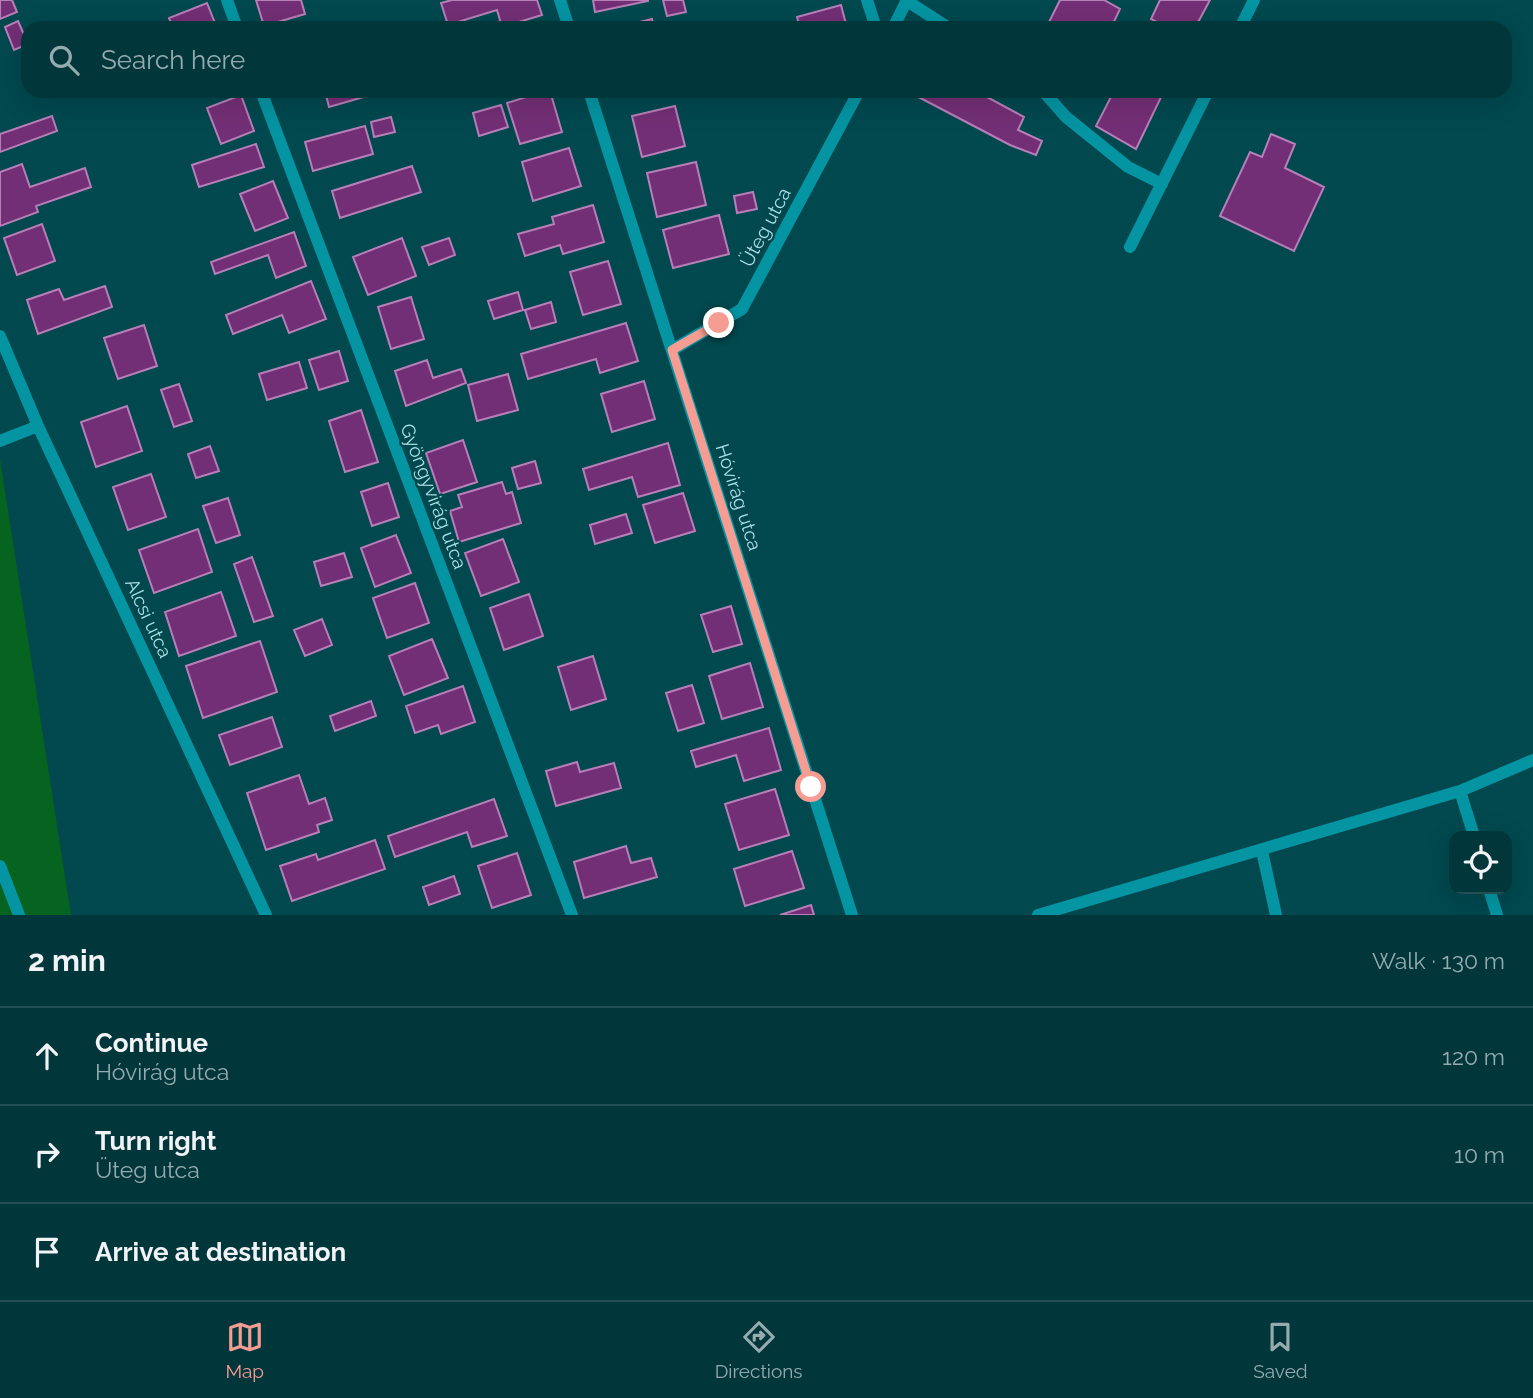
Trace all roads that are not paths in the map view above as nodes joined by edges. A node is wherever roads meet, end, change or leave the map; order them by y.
1 (227, 0) edge
2 (559, 0) edge
3 (867, 0) edge
4 (907, 0) edge
5 (1254, 0) edge
6 (234, 21) edge
7 (566, 21) edge
8 (874, 21) edge
9 (896, 21) edge
10 (938, 21) edge
11 (1244, 21) edge
12 (264, 98) edge
13 (591, 98) edge
14 (855, 98) edge
15 (1049, 98) edge
16 (1205, 98) edge
17 (1162, 184) junction
18 (1130, 247) dead end
19 (0, 336) edge
20 (672, 350) junction
21 (38, 426) junction
22 (0, 441) edge
23 (1533, 760) edge
24 (1460, 791) junction
25 (1472, 831) edge
26 (1262, 851) junction
27 (0, 866) edge
28 (1491, 894) edge
29 (19, 915) edge
30 (266, 915) edge
31 (572, 915) edge
32 (852, 915) edge
33 (1038, 915) edge
34 (1276, 915) edge
35 (1497, 915) edge

1 - 6 street
2 - 7 street
3 - 8 street
4 - 9 street
4 - 10 street
5 - 11 street
12 - 31 street, Gyöngyvirág utca
13 - 20 street, Hóvirág utca
14 - 20 street, Üteg utca
15 - 17 street
16 - 17 street
17 - 18 street
19 - 21 street, Alcsi utca
20 - 32 street, Hóvirág utca
21 - 22 street
21 - 30 street, Alcsi utca
23 - 24 street
24 - 25 street
24 - 26 street
26 - 33 street
26 - 34 street
27 - 29 street
28 - 35 street

